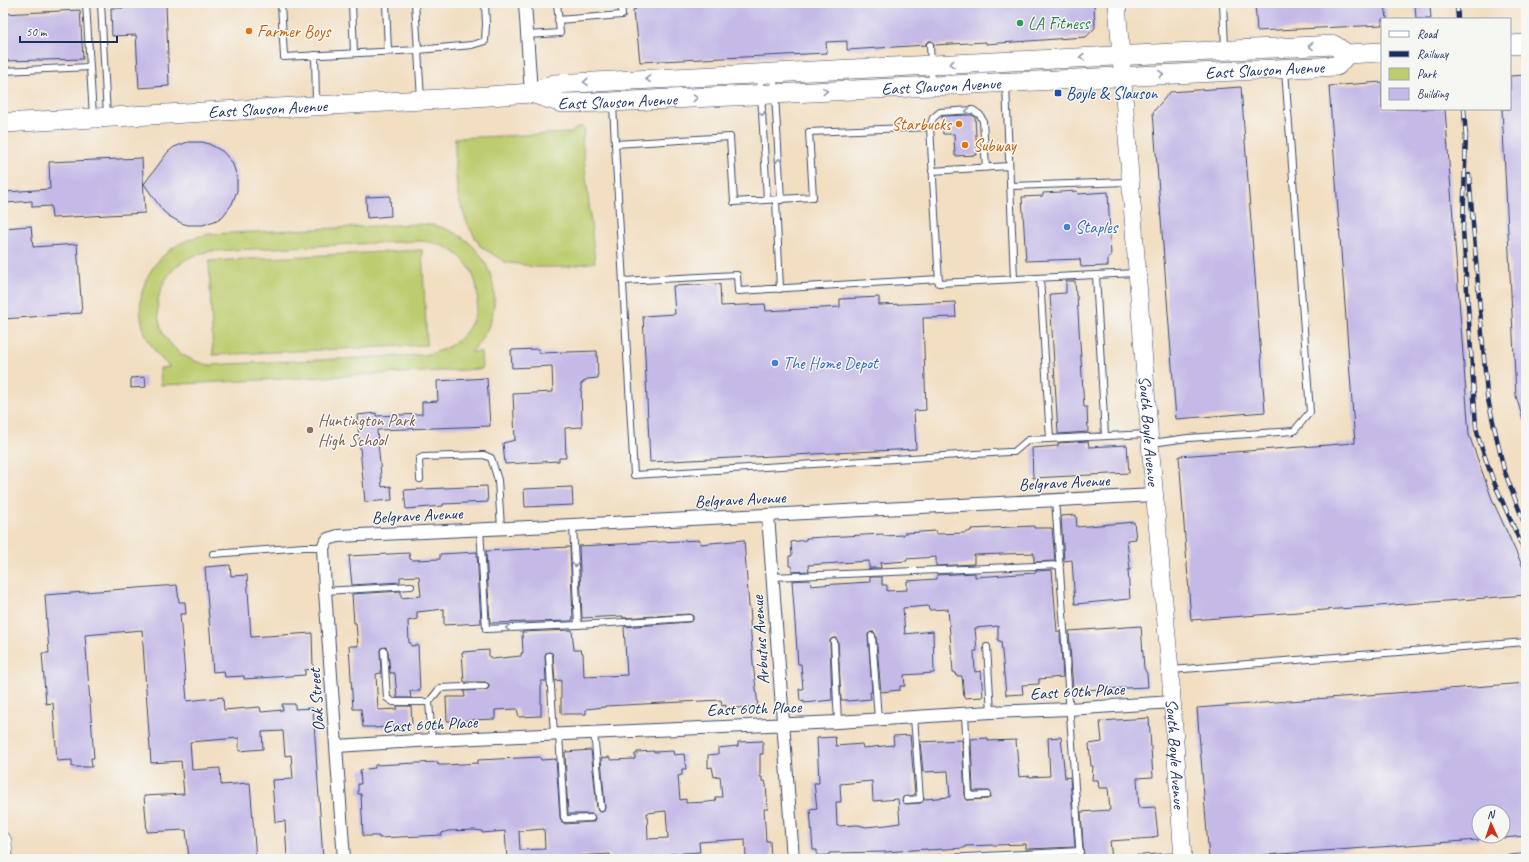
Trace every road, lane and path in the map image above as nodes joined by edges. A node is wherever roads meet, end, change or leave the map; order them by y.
1 (86, 3) edge
2 (101, 3) edge
3 (281, 3) edge
4 (352, 3) edge
5 (386, 3) edge
6 (415, 3) edge
7 (485, 3) edge
8 (525, 3) edge
9 (557, 3) edge
10 (621, 3) edge
11 (1117, 3) edge
12 (1224, 3) edge
13 (558, 20) junction
14 (527, 35) junction
15 (1526, 44) edge
16 (930, 45) dead end
17 (1511, 45) edge
18 (418, 50) junction
19 (1225, 50) junction
20 (388, 51) junction
21 (1381, 52) edge
22 (354, 53) junction
23 (1347, 54) junction
24 (315, 55) junction
25 (1121, 55) junction
26 (931, 65) junction
27 (90, 67) junction
28 (1285, 68) junction
29 (3, 71) edge
30 (767, 74) junction
31 (1122, 76) junction
32 (1006, 83) junction
33 (932, 86) junction
34 (532, 93) junction
35 (768, 94) junction
36 (421, 100) junction
37 (613, 102) junction
38 (316, 106) junction
39 (100, 118) junction
40 (3, 123) edge
41 (930, 127) junction
42 (615, 144) junction
43 (1009, 166) junction
44 (986, 168) junction
45 (932, 171) junction
46 (1130, 182) junction
47 (1010, 186) junction
48 (767, 200) junction
49 (778, 200) junction
50 (1137, 273) junction
51 (1096, 275) junction
52 (939, 278) junction
53 (1040, 278) junction
54 (1014, 279) junction
55 (623, 281) junction
56 (780, 288) junction
57 (1105, 436) junction
58 (1150, 438) junction
59 (1050, 439) junction
60 (420, 479) dead end
61 (1154, 495) junction
62 (1055, 499) junction
63 (768, 515) junction
64 (573, 526) junction
65 (501, 528) junction
66 (480, 529) junction
67 (326, 543) junction
68 (213, 554) dead end
69 (1060, 565) junction
70 (772, 577) junction
71 (411, 586) dead end
72 (325, 591) junction
73 (689, 618) dead end
74 (578, 625) junction
75 (872, 636) dead end
76 (834, 642) dead end
77 (1526, 642) edge
78 (988, 647) dead end
79 (384, 651) dead end
80 (549, 656) dead end
81 (1170, 670) junction
82 (485, 686) dead end
83 (429, 702) junction
84 (1172, 702) junction
85 (1069, 709) junction
86 (991, 712) junction
87 (965, 714) junction
88 (914, 717) junction
89 (878, 719) junction
90 (838, 722) junction
91 (783, 724) junction
92 (594, 732) junction
93 (556, 734) junction
94 (432, 740) junction
95 (337, 746) junction
96 (987, 795) dead end
97 (906, 800) dead end
98 (600, 808) dead end
99 (591, 818) dead end
100 (3, 841) edge
101 (1080, 852) junction
102 (1182, 857) edge
103 (986, 858) edge
104 (1526, 858) edge
105 (4, 859) edge
106 (344, 859) edge
107 (793, 859) edge
108 (928, 859) edge
109 (1080, 859) edge
110 (1136, 859) edge
111 (1505, 859) edge

1 - 27 lane
2 - 39 lane
3 - 24 lane
4 - 22 lane
5 - 20 lane
6 - 18 lane
7 - 18 lane
8 - 14 street
9 - 13 lane
10 - 13 lane
11 - 25 main road, South Boyle Avenue
12 - 19 lane
13 - 14 lane
14 - 34 street
15 - 17 main road
16 - 26 lane
18 - 20 lane
18 - 36 lane
23 -> 19 main road, East Slauson Avenue
19 - 25 main road, East Slauson Avenue
20 - 22 lane
21 - 23 main road, East Slauson Avenue
22 - 24 lane
23 - 28 main road, East Slauson Avenue
24 - 38 lane
25 -> 26 main road, East Slauson Avenue
25 - 31 main road, South Boyle Avenue
26 - 30 main road, East Slauson Avenue
26 - 33 lane
27 - 29 lane
27 - 39 lane
31 -> 28 main road, East Slauson Avenue
28 - 58 lane
30 -> 34 main road, East Slauson Avenue
30 - 35 lane
30 - 35 lane
31 - 32 main road, East Slauson Avenue
31 - 46 main road, South Boyle Avenue
32 - 33 main road, East Slauson Avenue
32 - 43 lane
35 -> 33 main road, East Slauson Avenue
34 - 36 main road, East Slauson Avenue
34 - 37 main road, East Slauson Avenue
37 -> 35 main road, East Slauson Avenue
35 -> 48 lane
49 -> 35 lane
36 - 38 main road, East Slauson Avenue
37 - 42 lane
38 - 39 main road, East Slauson Avenue
39 - 40 main road, East Slauson Avenue
44 -> 41 lane
41 - 45 lane
41 - 49 lane
42 - 48 lane
42 - 55 lane
43 - 44 lane
43 - 47 lane
44 - 45 lane
45 - 52 lane
46 - 47 lane
46 - 50 main road, South Boyle Avenue
47 - 54 lane
48 - 49 lane
49 - 56 lane
50 - 51 lane
50 - 58 main road, South Boyle Avenue
51 - 53 lane
51 - 57 lane
52 - 54 lane
52 - 56 lane
53 - 54 lane
53 - 59 lane
55 - 56 lane
55 - 59 lane
57 - 58 lane
57 - 59 lane
58 - 61 main road, South Boyle Avenue
60 - 65 lane
61 - 62 street, Belgrave Avenue
61 - 81 main road, South Boyle Avenue
62 - 63 street, Belgrave Avenue
62 - 69 lane
63 - 64 street, Belgrave Avenue
63 - 70 street, Arbutus Avenue
64 - 65 street, Belgrave Avenue
64 -> 74 lane
65 - 66 street, Belgrave Avenue
66 - 67 street, Belgrave Avenue
74 -> 66 lane
67 - 68 lane
67 - 72 street, Oak Street
69 - 70 lane
69 - 85 lane
70 - 91 street, Arbutus Avenue
71 - 72 lane
72 - 95 street, Oak Street
73 - 74 lane
75 - 89 lane
76 - 90 lane
77 - 81 lane
78 - 86 lane
79 - 83 lane
80 - 93 lane
81 - 84 main road, South Boyle Avenue
82 - 83 lane
83 - 94 lane
84 - 85 street, East 60th Place
84 - 102 main road, South Boyle Avenue
85 - 86 street, East 60th Place
85 - 101 lane
86 - 87 street, East 60th Place
87 - 88 street, East 60th Place
87 - 96 lane
88 - 89 street, East 60th Place
88 - 97 lane
89 - 90 street, East 60th Place
90 - 91 street, East 60th Place
91 - 92 street, East 60th Place
91 - 107 street, Arbutus Avenue
92 - 93 street, East 60th Place
92 - 98 lane
93 - 94 street, East 60th Place
93 - 99 lane
94 - 95 street, East 60th Place
95 - 106 street, Oak Street
100 - 105 main road
101 - 103 lane
101 - 109 lane
102 - 110 lane
103 - 108 lane
104 - 111 lane

